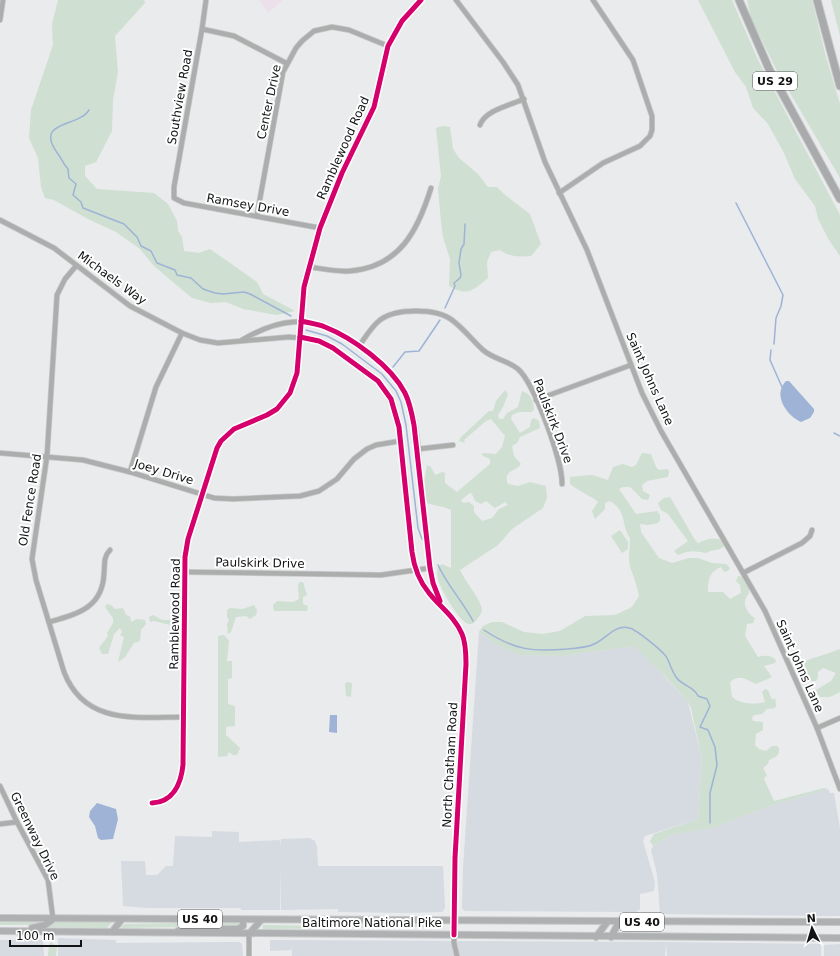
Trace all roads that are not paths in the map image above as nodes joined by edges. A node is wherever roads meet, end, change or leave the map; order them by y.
1 (3, 0) edge
2 (206, 0) edge
3 (421, 0) edge
4 (456, 0) edge
5 (593, 0) edge
6 (738, 0) edge
7 (817, 0) edge
8 (0, 20) edge
9 (202, 29) junction
10 (388, 46) junction
11 (286, 63) junction
12 (840, 86) edge
13 (524, 99) junction
14 (480, 125) dead end
15 (431, 188) dead end
16 (559, 193) junction
17 (174, 198) joint
18 (840, 199) edge
19 (257, 216) junction
20 (0, 220) edge
21 (320, 228) junction
22 (76, 266) junction
23 (310, 267) junction
24 (301, 322) junction
25 (182, 332) junction
26 (300, 337) junction
27 (240, 341) junction
28 (359, 346) junction
29 (631, 365) junction
30 (536, 400) junction
31 (400, 441) junction
32 (452, 445) dead end
33 (418, 449) junction
34 (0, 453) edge
35 (47, 456) junction
36 (130, 472) junction
37 (562, 484) dead end
38 (202, 495) junction
39 (812, 530) dead end
40 (110, 550) dead end
41 (430, 568) junction
42 (415, 570) junction
43 (185, 572) junction
44 (744, 573) junction
45 (441, 604) junction
46 (49, 622) junction
47 (184, 717) junction
48 (840, 718) edge
49 (817, 728) junction
50 (0, 786) edge
51 (840, 789) edge
52 (152, 803) dead end
53 (17, 822) junction
54 (0, 824) edge
55 (0, 918) edge
56 (54, 918) junction
57 (122, 919) junction
58 (243, 920) junction
59 (260, 920) junction
60 (454, 921) junction
61 (608, 921) junction
62 (619, 922) junction
63 (840, 922) edge
64 (112, 932) junction
65 (2, 933) edge
66 (166, 933) junction
67 (249, 934) junction
68 (454, 935) junction
69 (596, 937) junction
70 (611, 937) junction
71 (840, 938) edge
72 (249, 956) edge
73 (457, 956) edge

1 - 8 street
2 - 9 street, Southview Road
3 - 10 street, Ramblewood Road
4 - 13 street, Saint Johns Lane
5 - 16 street
6 - 18 highway, US 29
7 - 12 highway
9 - 11 street
9 - 17 street, Southview Road
10 - 11 street, Center Drive
10 - 21 street, Ramblewood Road
11 - 19 street, Center Drive
13 - 14 street
13 - 16 street, Saint Johns Lane
15 - 23 street
16 - 29 street, Saint Johns Lane
17 - 19 street, Ramsey Drive
19 - 21 street, Ramsey Drive
20 - 22 street, Michaels Way
21 - 23 street, Ramblewood Road
22 - 25 street, Michaels Way
22 - 35 street, Old Fence Road
23 - 24 street, Ramblewood Road
24 - 26 street, Ramblewood Road
24 - 27 street, Michaels Way
24 - 28 street, North Chatham Road
25 - 27 street, Michaels Way
25 - 36 street
26 - 27 street, Michaels Way
26 - 31 street, North Chatham Road
26 - 38 street, Ramblewood Road
28 - 30 street, Paulskirk Drive
28 - 33 street, North Chatham Road
29 - 30 street
29 - 44 street, Saint Johns Lane
30 - 37 street, Paulskirk Drive
31 - 38 street, Joey Drive
31 - 42 street, North Chatham Road
32 - 33 street
33 - 41 street, North Chatham Road
34 - 35 street, Joey Drive
35 - 36 street, Joey Drive
35 - 46 street, Old Fence Road
36 - 38 street, Joey Drive
38 - 43 street, Ramblewood Road
39 - 44 street
40 - 46 street
41 - 42 street, Paulskirk Drive
41 - 45 street, North Chatham Road
42 - 43 street, Paulskirk Drive
42 - 45 street, North Chatham Road
43 - 47 street, Ramblewood Road
44 - 49 street, Saint Johns Lane
45 - 60 street, North Chatham Road
46 - 47 street, Old Fence Road
47 - 52 street, Ramblewood Road
48 - 49 street
49 - 51 street, Saint Johns Lane
50 - 53 street, Greenway Drive
53 - 54 street
53 - 56 street, Greenway Drive
55 - 56 main road, Baltimore National Pike / US 40
56 - 57 main road, Baltimore National Pike / US 40
56 - 65 main road
57 - 58 main road, Baltimore National Pike / US 40
57 - 64 main road
58 - 59 main road, Baltimore National Pike / US 40
58 - 66 main road
59 - 60 main road, Baltimore National Pike / US 40
59 - 67 main road
60 - 61 main road, Baltimore National Pike / US 40
60 - 68 street, North Chatham Road
61 - 62 main road, Baltimore National Pike / US 40
61 - 69 main road
62 - 63 main road, Baltimore National Pike / US 40
62 - 70 main road
64 - 65 main road, Baltimore National Pike / US 40
64 - 66 main road, Baltimore National Pike / US 40
66 - 67 main road, Baltimore National Pike / US 40
67 - 68 main road, Baltimore National Pike / US 40
67 - 72 street
68 - 69 main road, Baltimore National Pike / US 40
68 - 73 street, North Chatham Road
69 - 70 main road, Baltimore National Pike / US 40
70 - 71 main road, Baltimore National Pike / US 40

